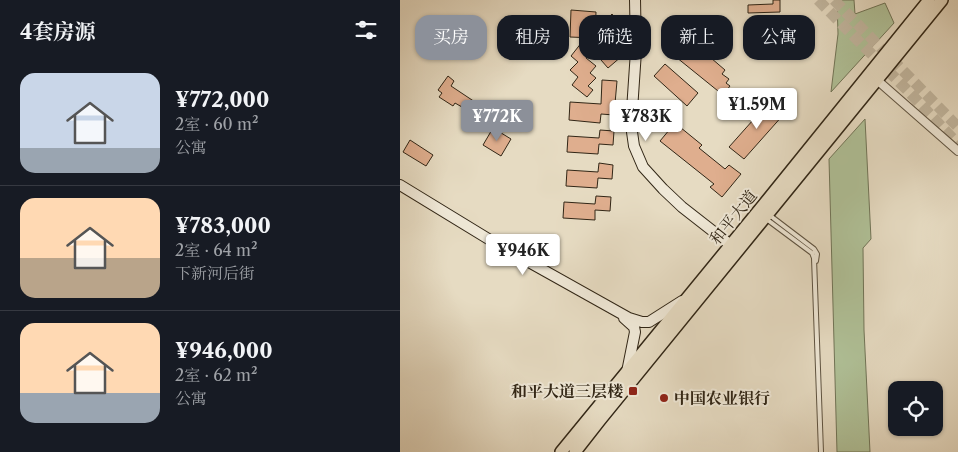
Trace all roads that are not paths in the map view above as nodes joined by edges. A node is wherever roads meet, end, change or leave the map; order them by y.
1 (635, 0) edge
2 (929, 0) edge
3 (942, 0) edge
4 (877, 80) junction
5 (958, 151) edge
6 (400, 185) edge
7 (400, 189) edge
8 (766, 215) junction
9 (734, 248) junction
10 (690, 294) junction
11 (627, 372) junction
12 (561, 452) edge
13 (575, 452) edge
14 (820, 452) edge

1 - 9 street
2 - 9 main road, 和平大道
3 - 4 main road, 和平大道
4 - 5 street
4 - 8 main road, 和平大道
6 - 10 street
7 - 11 street
8 - 9 main road, 和平大道
8 - 14 lane
9 - 10 main road, 和平大道
9 - 13 main road, 和平大道
10 - 11 main road, 和平大道
11 - 12 main road, 和平大道

